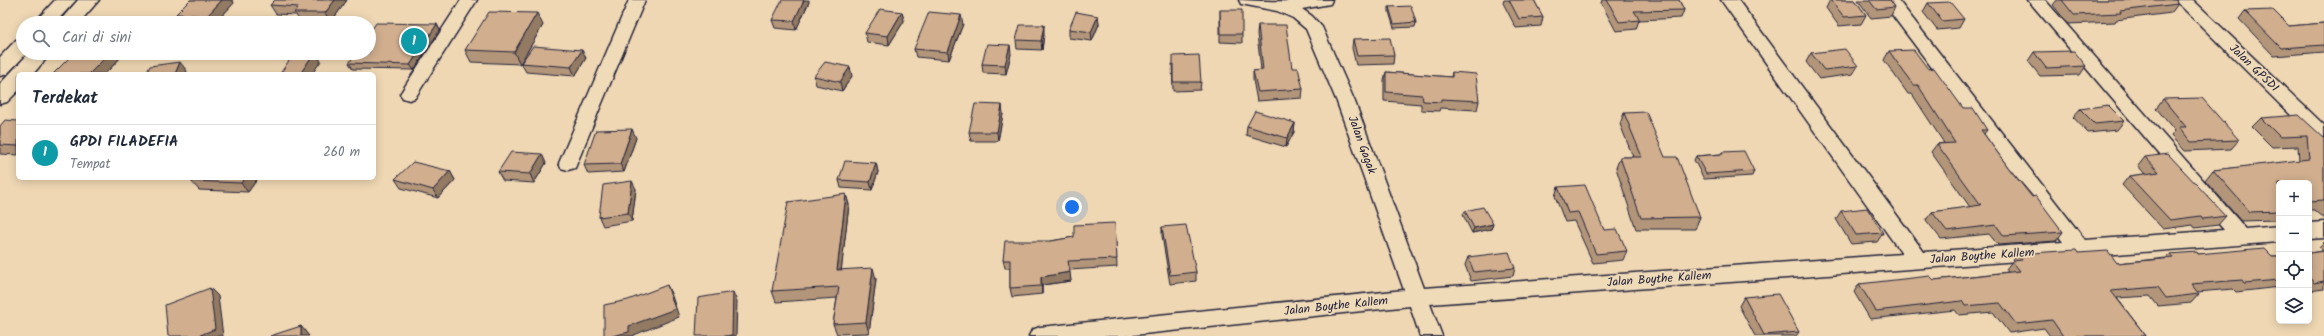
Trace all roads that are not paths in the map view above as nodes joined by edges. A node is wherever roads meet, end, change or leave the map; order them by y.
1 (66, 0) edge
2 (89, 0) edge
3 (469, 0) edge
4 (636, 0) edge
5 (1246, 0) edge
6 (1324, 0) edge
7 (1729, 0) edge
8 (1889, 0) edge
9 (2036, 0) edge
10 (2183, 0) edge
11 (1288, 8) junction
12 (51, 16) edge
13 (74, 16) edge
14 (16, 52) edge
15 (35, 60) edge
16 (0, 69) edge
17 (24, 72) edge
18 (16, 80) edge
19 (409, 94) dead end
20 (0, 97) edge
21 (2324, 136) edge
22 (568, 164) dead end
23 (2324, 230) edge
24 (2312, 231) edge
25 (2276, 234) edge
26 (2241, 237) junction
27 (2080, 249) junction
28 (1919, 261) junction
29 (1418, 297) junction
30 (1049, 335) edge
31 (1431, 336) edge

1 - 12 highway
2 - 13 highway
3 - 19 street
4 - 22 street
5 - 11 street, Jalan Gagak
6 - 11 street
7 - 28 street
8 - 27 street
9 - 26 street
10 - 21 street, Jalan GPSDI
11 - 29 street, Jalan Gagak
14 - 16 highway
15 - 17 highway
18 - 20 highway
23 - 24 street
25 - 26 street, Jalan Boythe Kallem
26 - 27 street, Jalan Boythe Kallem
27 - 28 street, Jalan Boythe Kallem
28 - 29 street, Jalan Boythe Kallem
29 - 30 street, Jalan Boythe Kallem
29 - 31 street, Jalan Gagak

